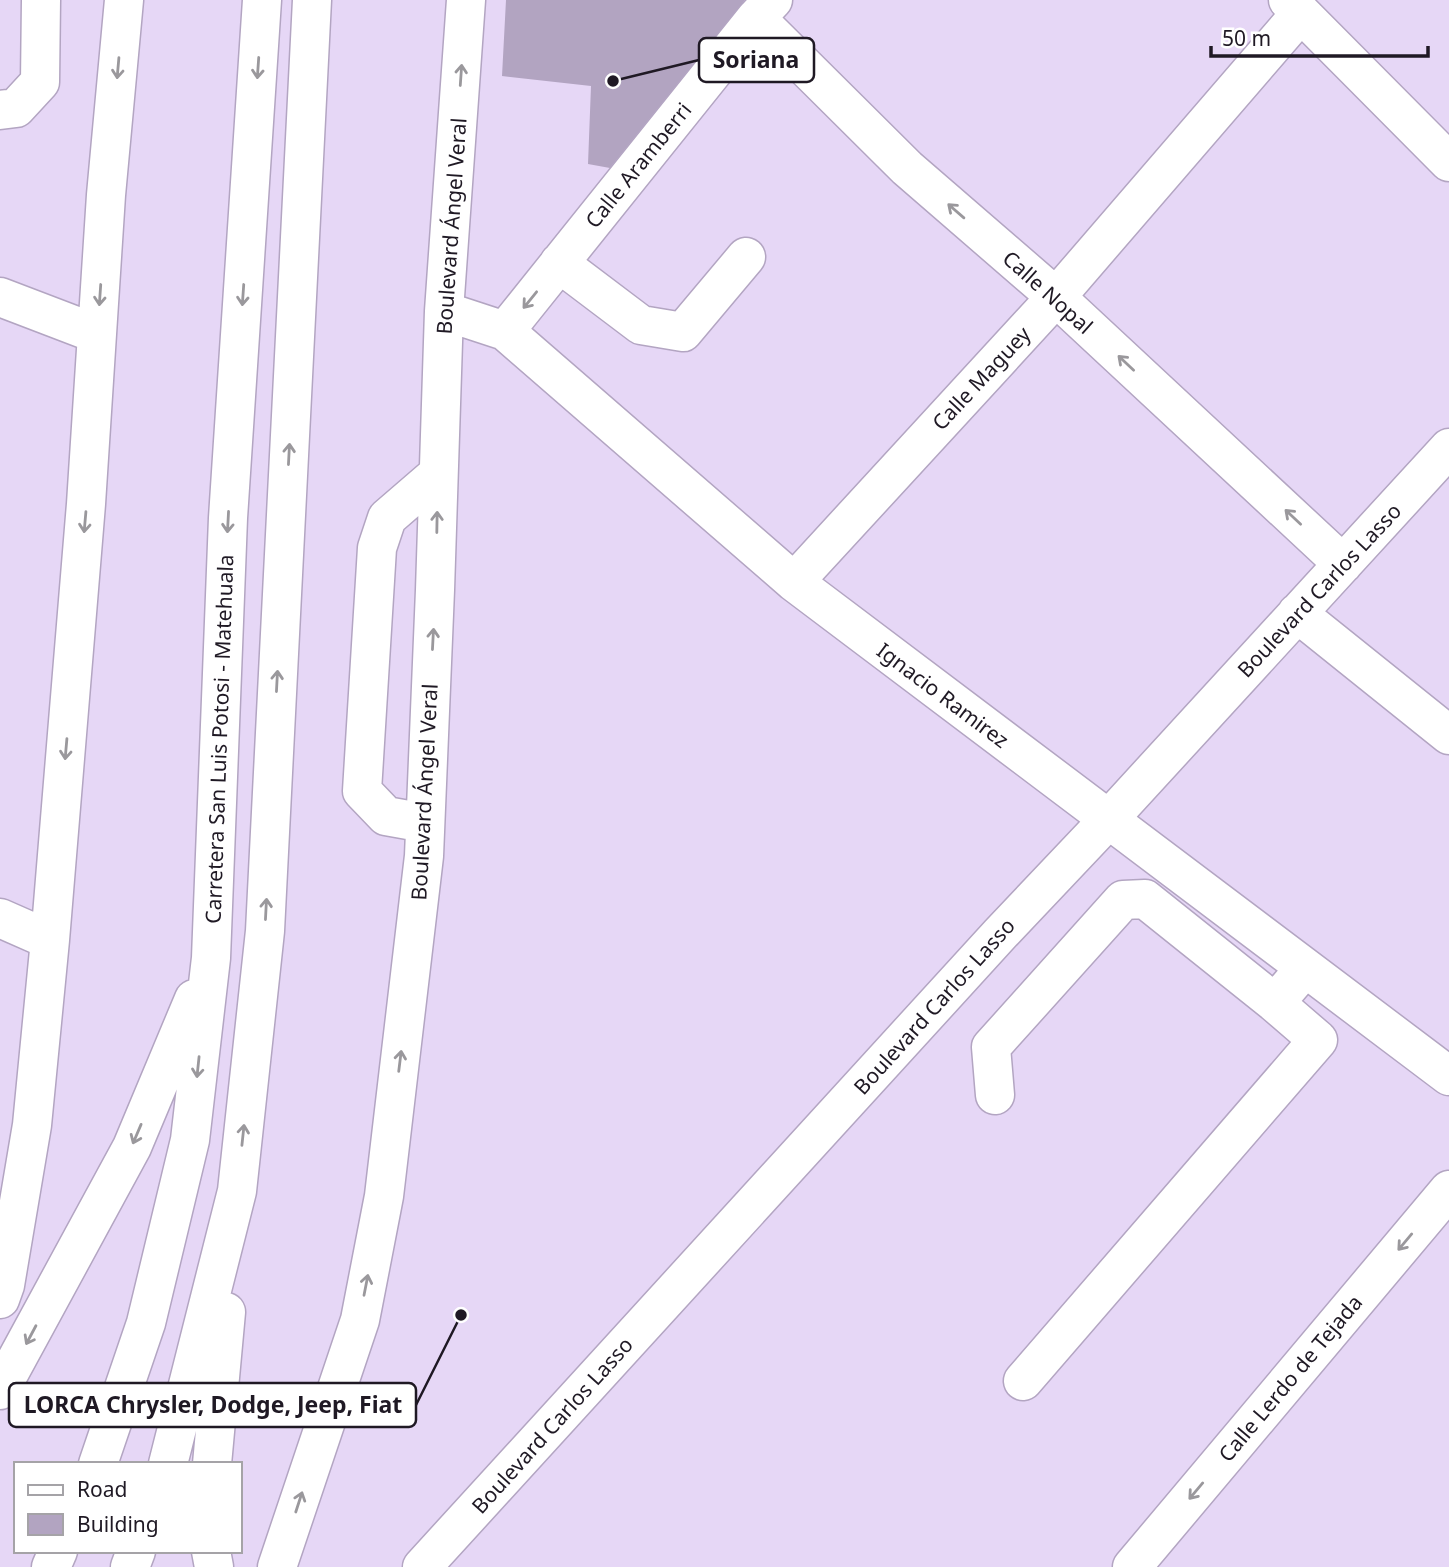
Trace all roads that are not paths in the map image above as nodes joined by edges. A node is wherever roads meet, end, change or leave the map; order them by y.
1 (41, 0) edge
2 (124, 0) edge
3 (262, 0) edge
4 (312, 0) edge
5 (466, 0) edge
6 (1295, 6) edge
7 (765, 9) edge
8 (0, 110) edge
9 (1449, 162) edge
10 (746, 257) dead end
11 (559, 263) junction
12 (0, 297) edge
13 (1056, 297) junction
14 (444, 311) junction
15 (505, 331) junction
16 (97, 334) junction
17 (1449, 448) edge
18 (438, 474) junction
19 (1343, 564) junction
20 (794, 582) junction
21 (1297, 613) junction
22 (1449, 735) edge
23 (1108, 820) junction
24 (425, 823) junction
25 (0, 918) edge
26 (50, 940) junction
27 (211, 958) junction
28 (1305, 968) junction
29 (1275, 1003) junction
30 (1449, 1076) edge
31 (995, 1095) dead end
32 (1449, 1190) edge
33 (237, 1191) junction
34 (0, 1298) edge
35 (1023, 1381) dead end
36 (0, 1390) edge
37 (99, 1462) edge
38 (169, 1462) edge
39 (212, 1462) edge
40 (277, 1567) edge
41 (422, 1567) edge
42 (1132, 1567) edge

1 - 8 main road
2 -> 16 main road
3 -> 27 main road, Carretera San Luis Potosi - Matehuala
33 -> 4 main road
14 -> 5 main road, Boulevard Ángel Veral
6 - 9 main road
6 - 13 main road, Calle Maguey
7 - 11 main road, Calle Aramberri
13 -> 7 main road, Calle Nopal
10 - 11 main road
11 -> 15 main road, Calle Aramberri
12 - 16 main road
19 -> 13 main road, Calle Nopal
13 - 20 main road, Calle Maguey
14 - 15 main road, Ignacio Ramirez
14 - 18 main road, Boulevard Ángel Veral
15 - 20 main road, Ignacio Ramirez
16 -> 26 main road
17 - 19 main road, Boulevard Carlos Lasso
24 -> 18 main road, Boulevard Ángel Veral
18 - 24 main road
19 - 21 main road, Boulevard Carlos Lasso
20 - 23 main road, Ignacio Ramirez
21 - 22 main road
21 - 23 main road, Boulevard Carlos Lasso
23 - 28 main road, Ignacio Ramirez
23 - 41 main road, Boulevard Carlos Lasso
40 -> 24 main road, Boulevard Ángel Veral
25 - 26 main road
26 - 34 main road
27 -> 36 main road
27 -> 37 main road, Carretera San Luis Potosi - Matehuala
28 - 29 main road
28 - 30 main road, Ignacio Ramirez
29 - 31 main road
29 - 35 main road
32 -> 42 main road, Calle Lerdo de Tejada
33 - 38 main road
33 - 39 main road

